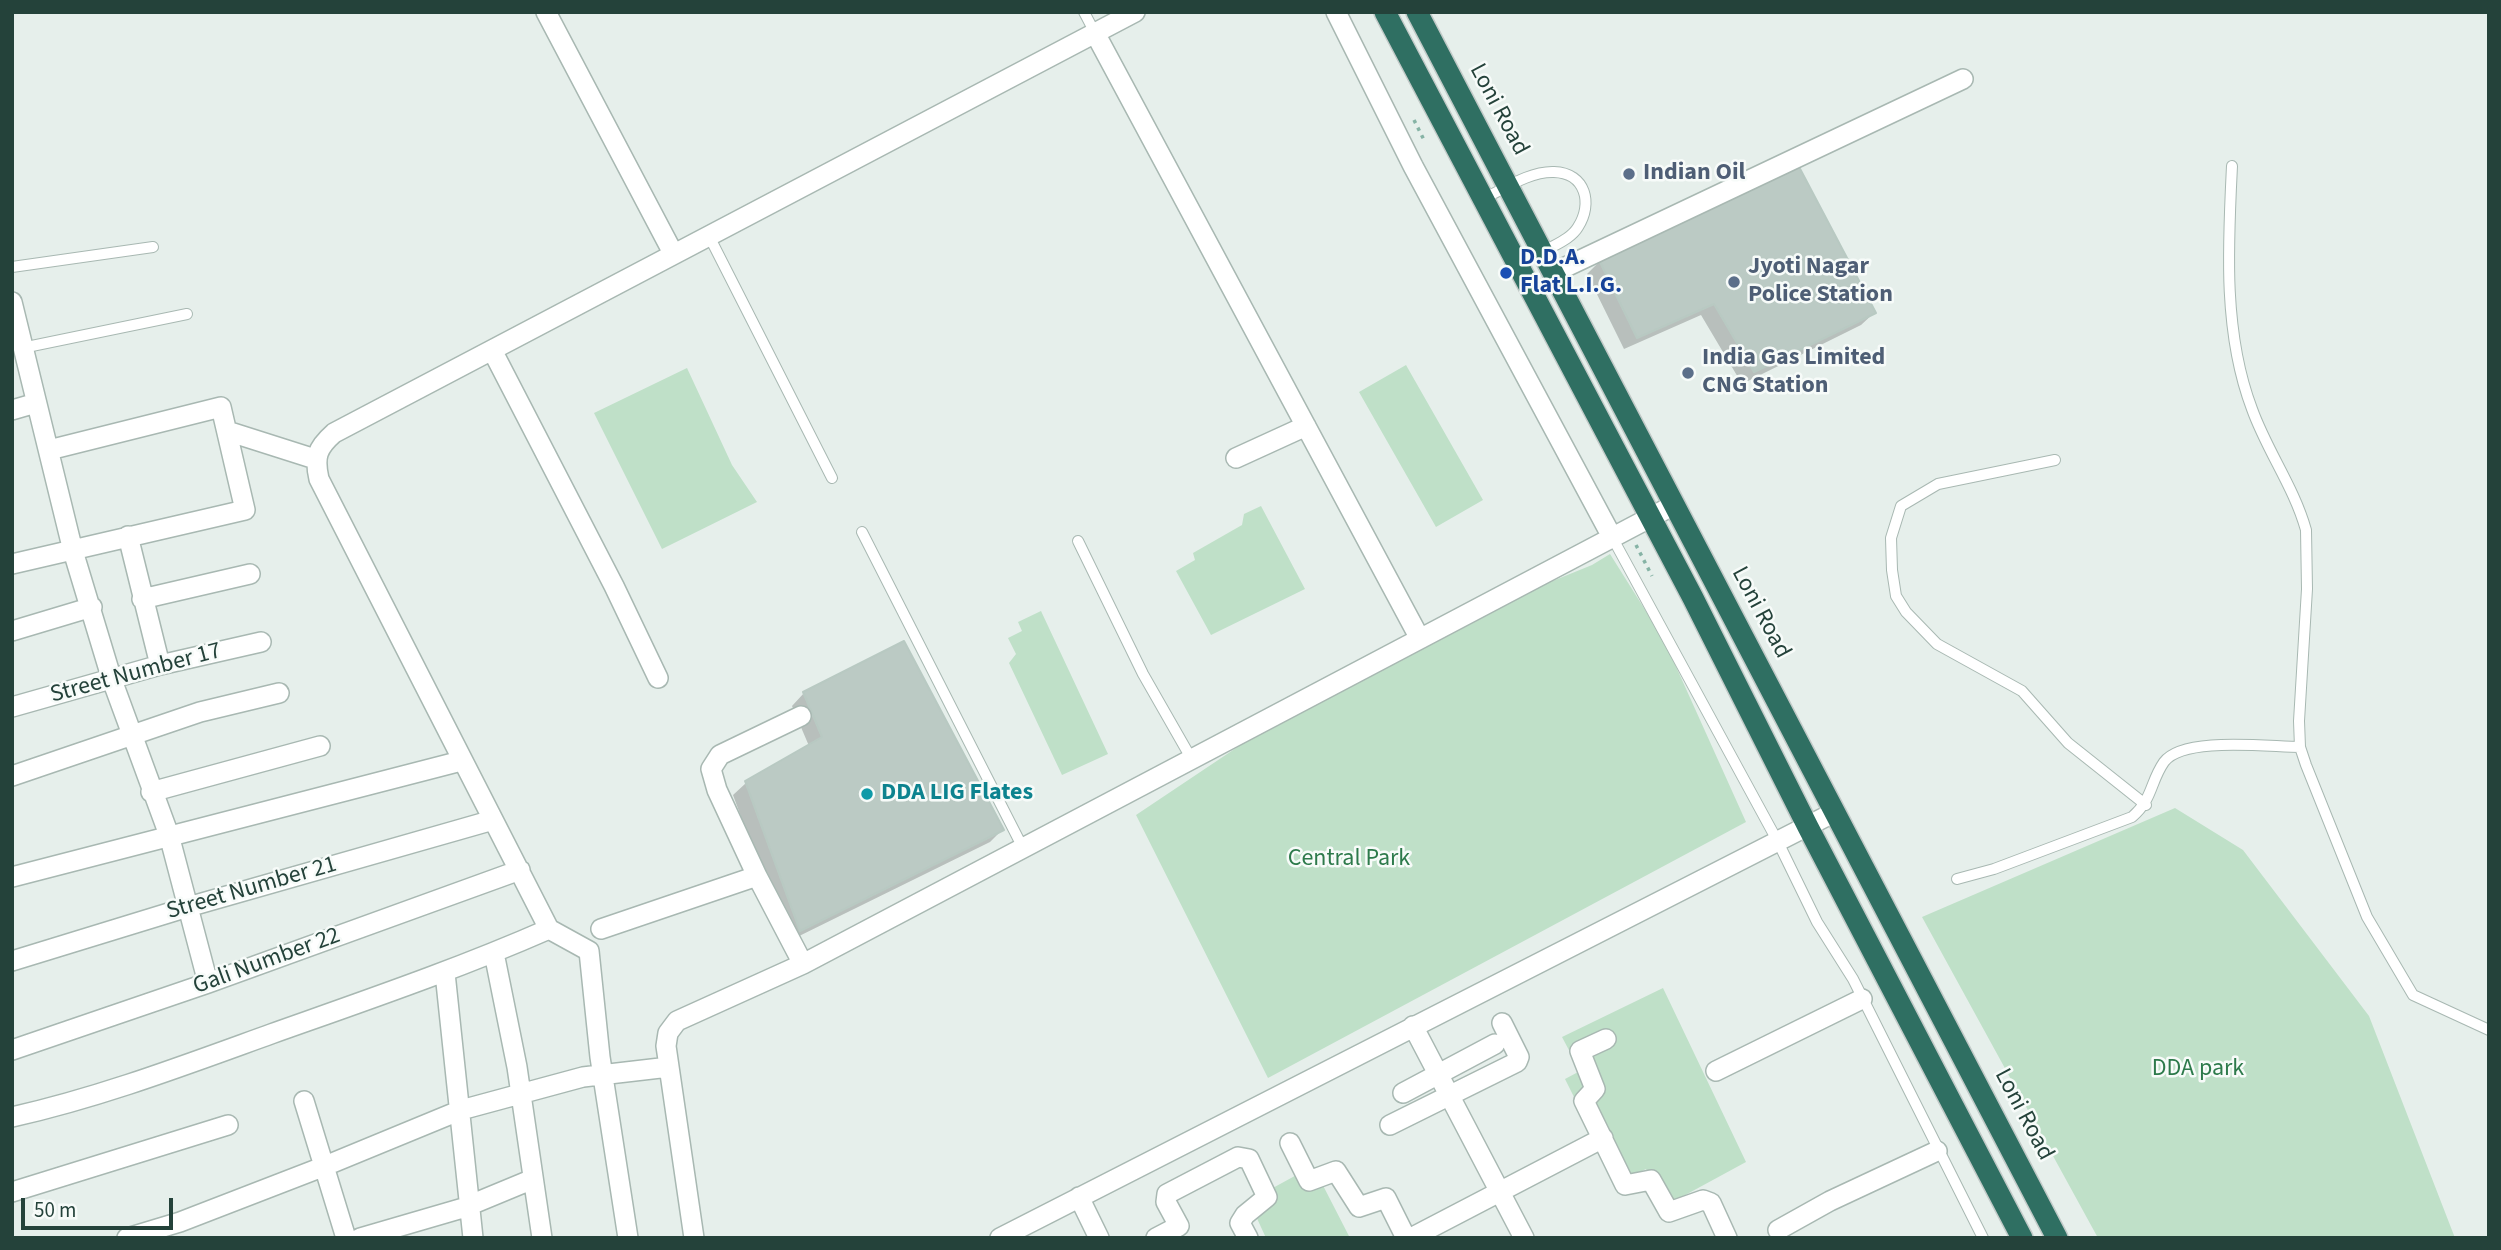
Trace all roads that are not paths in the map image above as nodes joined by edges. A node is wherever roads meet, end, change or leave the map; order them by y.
1 (546, 12) edge
2 (1084, 12) edge
3 (1135, 12) edge
4 (1336, 12) edge
5 (1385, 12) edge
6 (1417, 12) edge
7 (1095, 33) junction
8 (1963, 79) dead end
9 (2232, 166) dead end
10 (1508, 187) junction
11 (1483, 199) junction
12 (709, 236) junction
13 (153, 247) dead end
14 (1542, 252) junction
15 (673, 253) junction
16 (12, 267) edge
17 (1553, 273) junction
18 (12, 302) edge
19 (187, 314) dead end
20 (22, 349) junction
21 (492, 350) junction
22 (36, 403) junction
23 (12, 410) edge
24 (1306, 426) junction
25 (227, 432) junction
26 (49, 450) junction
27 (1236, 458) dead end
28 (315, 459) junction
29 (2055, 460) dead end
30 (832, 478) dead end
31 (1674, 505) junction
32 (1651, 517) junction
33 (862, 532) dead end
34 (128, 536) junction
35 (1612, 537) junction
36 (1078, 541) dead end
37 (73, 551) junction
38 (12, 564) edge
39 (250, 574) dead end
40 (142, 600) junction
41 (92, 607) junction
42 (12, 631) edge
43 (1419, 637) junction
44 (261, 642) dead end
45 (160, 665) junction
46 (658, 678) dead end
47 (112, 680) junction
48 (279, 693) dead end
49 (12, 707) edge
50 (801, 716) dead end
51 (133, 734) junction
52 (320, 746) dead end
53 (2300, 747) junction
54 (1191, 758) junction
55 (461, 761) junction
56 (12, 776) edge
57 (151, 792) junction
58 (2146, 805) junction
59 (1835, 812) junction
60 (493, 820) junction
61 (1808, 827) junction
62 (169, 835) junction
63 (1778, 842) junction
64 (1023, 848) junction
65 (520, 870) junction
66 (757, 876) junction
67 (12, 877) edge
68 (1957, 879) dead end
69 (188, 907) junction
70 (549, 929) junction
71 (601, 929) dead end
72 (494, 953) junction
73 (12, 961) edge
74 (803, 964) junction
75 (444, 973) junction
76 (208, 983) junction
77 (1861, 999) junction
78 (1502, 1023) dead end
79 (1413, 1026) junction
80 (2489, 1030) edge
81 (1606, 1039) dead end
82 (1495, 1044) dead end
83 (12, 1050) edge
84 (669, 1067) junction
85 (1716, 1071) dead end
86 (1438, 1074) junction
87 (603, 1077) junction
88 (521, 1093) junction
89 (1403, 1093) dead end
90 (1449, 1095) junction
91 (304, 1101) dead end
92 (461, 1110) junction
93 (12, 1117) edge
94 (228, 1125) dead end
95 (1390, 1125) dead end
96 (1603, 1138) junction
97 (1290, 1143) dead end
98 (1937, 1151) junction
99 (325, 1167) junction
100 (533, 1179) junction
101 (12, 1192) edge
102 (1501, 1192) junction
103 (1079, 1197) junction
104 (470, 1205) junction
105 (1778, 1230) dead end
106 (127, 1238) edge
107 (346, 1238) edge
108 (359, 1238) edge
109 (473, 1238) edge
110 (542, 1238) edge
111 (628, 1238) edge
112 (694, 1238) edge
113 (1000, 1238) edge
114 (1099, 1238) edge
115 (1156, 1238) edge
116 (1248, 1238) edge
117 (1408, 1238) edge
118 (1524, 1238) edge
119 (1727, 1238) edge
120 (1983, 1238) edge
121 (2022, 1238) edge
122 (2057, 1238) edge

1 - 15 street
2 - 7 lane
3 - 7 street
4 - 35 street
5 - 11 highway
6 - 10 highway, Loni Road
7 - 12 street
7 - 24 street
8 - 17 street
9 - 53 lane
10 - 11 lane
10 - 14 highway, Loni Road
10 - 14 lane
11 - 32 highway
12 - 15 street
12 - 30 lane
13 - 16 lane
14 - 17 highway, Loni Road
15 - 21 street
17 - 31 highway, Loni Road
18 - 20 street
19 - 20 lane
20 - 22 street
21 - 28 street
21 - 46 street
22 - 23 street
22 - 26 street
24 - 27 street
24 - 43 street
25 - 26 street
25 - 28 street
25 - 34 street
26 - 37 street
28 - 55 street
29 - 58 lane
31 - 32 street
31 - 59 highway, Loni Road
32 - 35 street
32 - 61 highway
33 - 64 lane
34 - 37 street
34 - 40 street
35 - 43 street
35 - 63 lane
36 - 54 lane
37 - 38 street
37 - 41 street
39 - 40 street
40 - 45 street
41 - 42 street
41 - 47 street
43 - 54 street
44 - 45 street, Street Number 17
45 - 47 street, Street Number 17
47 - 49 street, Street Number 17
47 - 51 street
48 - 51 street
50 - 66 street
51 - 56 street
51 - 57 street
52 - 57 street
53 - 58 lane
53 - 80 lane
54 - 64 street
55 - 60 street
55 - 62 street
57 - 62 street
58 - 68 lane
59 - 61 street
59 - 122 highway, Loni Road
60 - 65 street
60 - 69 street, Street Number 21
61 - 63 street
61 - 121 highway
62 - 67 street
62 - 69 street
63 - 77 lane
63 - 79 street
64 - 74 street
65 - 70 street
65 - 76 street, Gali Number 22
66 - 71 street
66 - 74 street
69 - 73 street, Street Number 21
69 - 76 street
70 - 72 street
70 - 87 street
72 - 75 street
72 - 88 street
74 - 84 street
75 - 92 street
75 - 93 street
76 - 83 street, Gali Number 22
77 - 85 street
77 - 98 lane
78 - 90 street
79 - 86 street
79 - 103 street
81 - 96 street
82 - 86 street
84 - 87 street
84 - 112 street
86 - 89 street
86 - 90 street
87 - 88 street
87 - 111 street
88 - 92 street
88 - 100 street
90 - 95 street
90 - 102 street
91 - 99 street
92 - 99 street
92 - 104 street
94 - 101 street
96 - 102 street
96 - 119 street
97 - 117 street
98 - 105 street
98 - 120 lane
99 - 106 street
99 - 107 street
100 - 104 street
100 - 110 street
102 - 117 street
102 - 118 street
103 - 113 street
103 - 114 street
104 - 108 street
104 - 109 street
115 - 116 street

